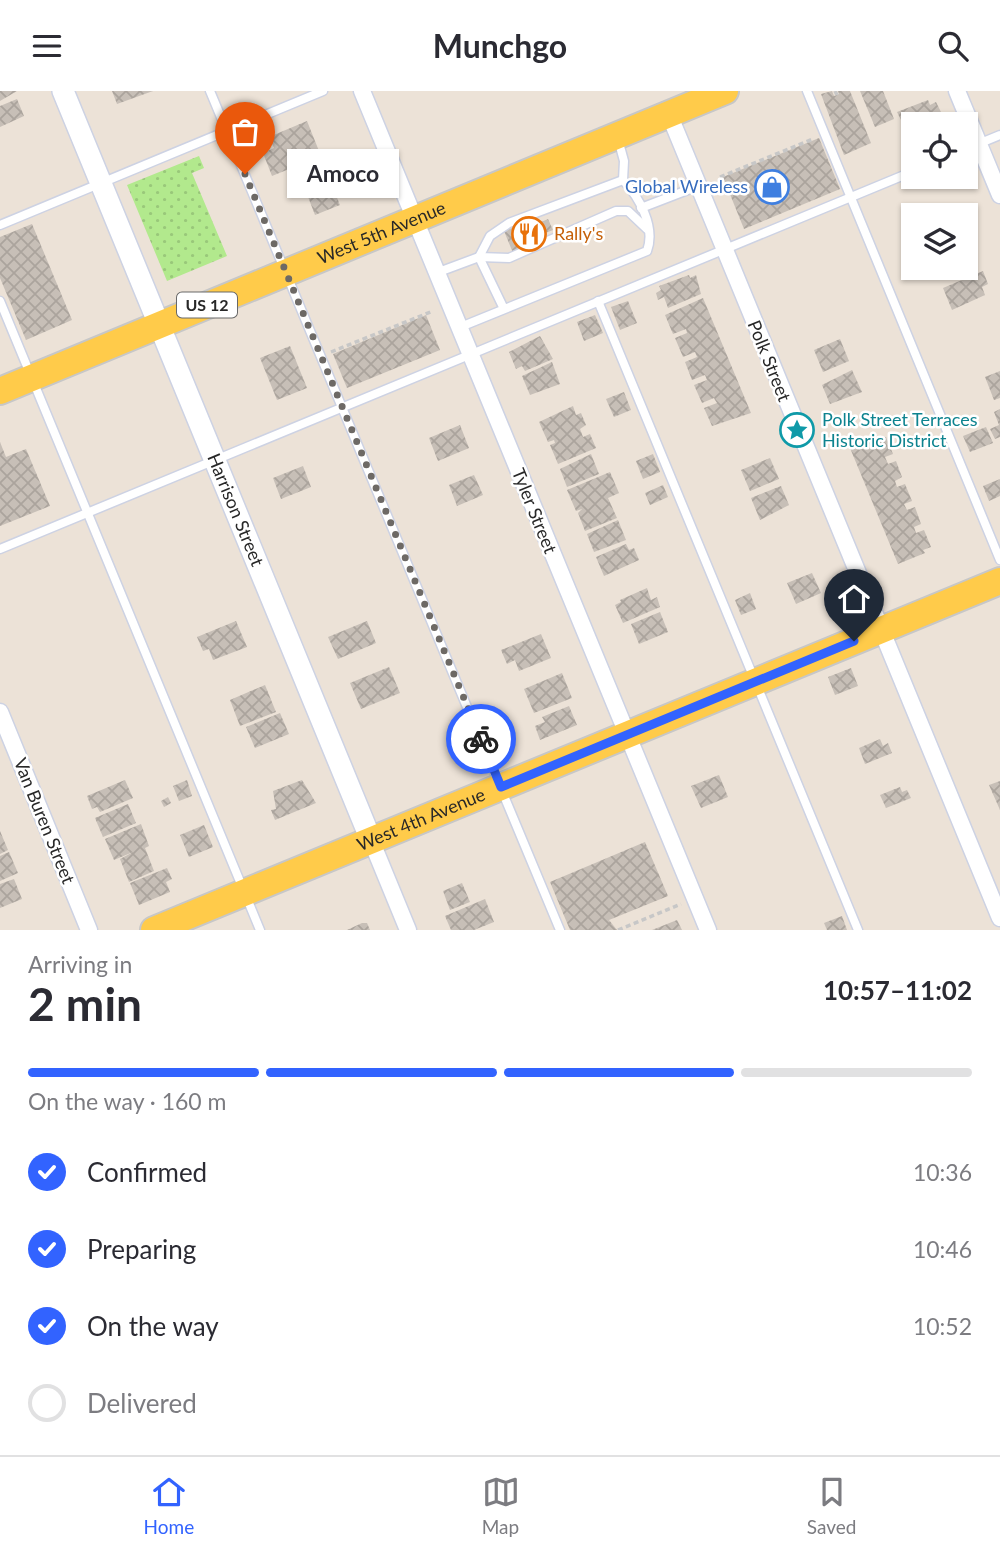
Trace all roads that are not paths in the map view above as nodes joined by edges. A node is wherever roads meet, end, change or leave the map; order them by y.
1 (63, 91) edge
2 (210, 91) edge
3 (323, 91) edge
4 (362, 91) edge
5 (725, 91) edge
6 (807, 91) edge
7 (957, 91) edge
8 (682, 106) junction
9 (963, 112) edge
10 (226, 131) junction
11 (1000, 135) edge
12 (617, 136) junction
13 (978, 144) edge
14 (978, 156) edge
15 (901, 176) edge
16 (623, 180) junction
17 (100, 183) junction
18 (698, 186) junction
19 (1000, 195) edge
20 (851, 196) junction
21 (641, 208) junction
22 (414, 219) junction
23 (0, 225) edge
24 (649, 231) junction
25 (724, 250) junction
26 (479, 257) junction
27 (286, 272) junction
28 (436, 272) junction
29 (0, 301) edge
30 (598, 302) junction
31 (504, 309) junction
32 (159, 325) junction
33 (458, 328) junction
34 (470, 355) junction
35 (32, 378) junction
36 (0, 391) edge
37 (341, 407) junction
38 (214, 459) junction
39 (88, 512) junction
40 (0, 549) edge
41 (1000, 560) edge
42 (1000, 581) edge
43 (879, 631) junction
44 (755, 682) junction
45 (0, 712) edge
46 (627, 735) junction
47 (501, 787) junction
48 (371, 840) junction
49 (244, 893) junction
50 (1000, 918) edge
51 (89, 930) edge
52 (153, 930) edge
53 (260, 930) edge
54 (408, 930) edge
55 (560, 930) edge
56 (708, 930) edge
57 (858, 930) edge

1 - 17 street, Harrison Street
2 - 10 lane
3 - 10 lane
4 - 22 street, Tyler Street
5 - 8 main road, West 5th Avenue / US 12
6 - 20 lane
7 - 9 street
8 - 12 main road, West 5th Avenue / US 12
8 - 18 street, Polk Street
10 - 17 lane
10 - 27 lane
11 - 13 lane
12 - 16 lane
12 - 22 main road, West 5th Avenue / US 12
14 - 19 street
15 - 20 lane
16 - 21 lane
16 - 26 lane
17 - 23 lane
17 - 32 street, Harrison Street
18 - 21 lane
18 - 25 street, Polk Street
20 - 25 lane
20 - 41 lane
21 - 24 lane
22 - 27 main road, West 5th Avenue / US 12
22 - 28 street, Tyler Street
24 - 26 lane
24 - 31 lane
25 - 30 lane
25 - 43 street, Polk Street
26 - 28 lane
26 - 31 lane
27 - 32 main road, West 5th Avenue / US 12
27 - 37 lane
28 - 33 street, Tyler Street
29 - 35 lane
30 - 34 lane
30 - 44 lane
31 - 33 lane
32 - 35 main road, West 5th Avenue / US 12
32 - 38 street, Harrison Street
33 - 34 street, Tyler Street
34 - 37 lane
34 - 46 street, Tyler Street
35 - 36 main road, West 5th Avenue / US 12
35 - 39 lane
37 - 38 lane
37 - 47 lane
38 - 39 lane
38 - 48 street, Harrison Street
39 - 40 lane
39 - 49 lane
42 - 43 main road, West 4th Avenue
43 - 44 main road, West 4th Avenue
43 - 50 street, Polk Street
44 - 46 main road, West 4th Avenue
44 - 57 lane
45 - 51 street, Van Buren Street
46 - 47 main road, West 4th Avenue
46 - 56 street, Tyler Street
47 - 48 main road, West 4th Avenue
47 - 55 lane
48 - 49 main road, West 4th Avenue
48 - 54 street, Harrison Street
49 - 52 main road, West 4th Avenue
49 - 53 lane

